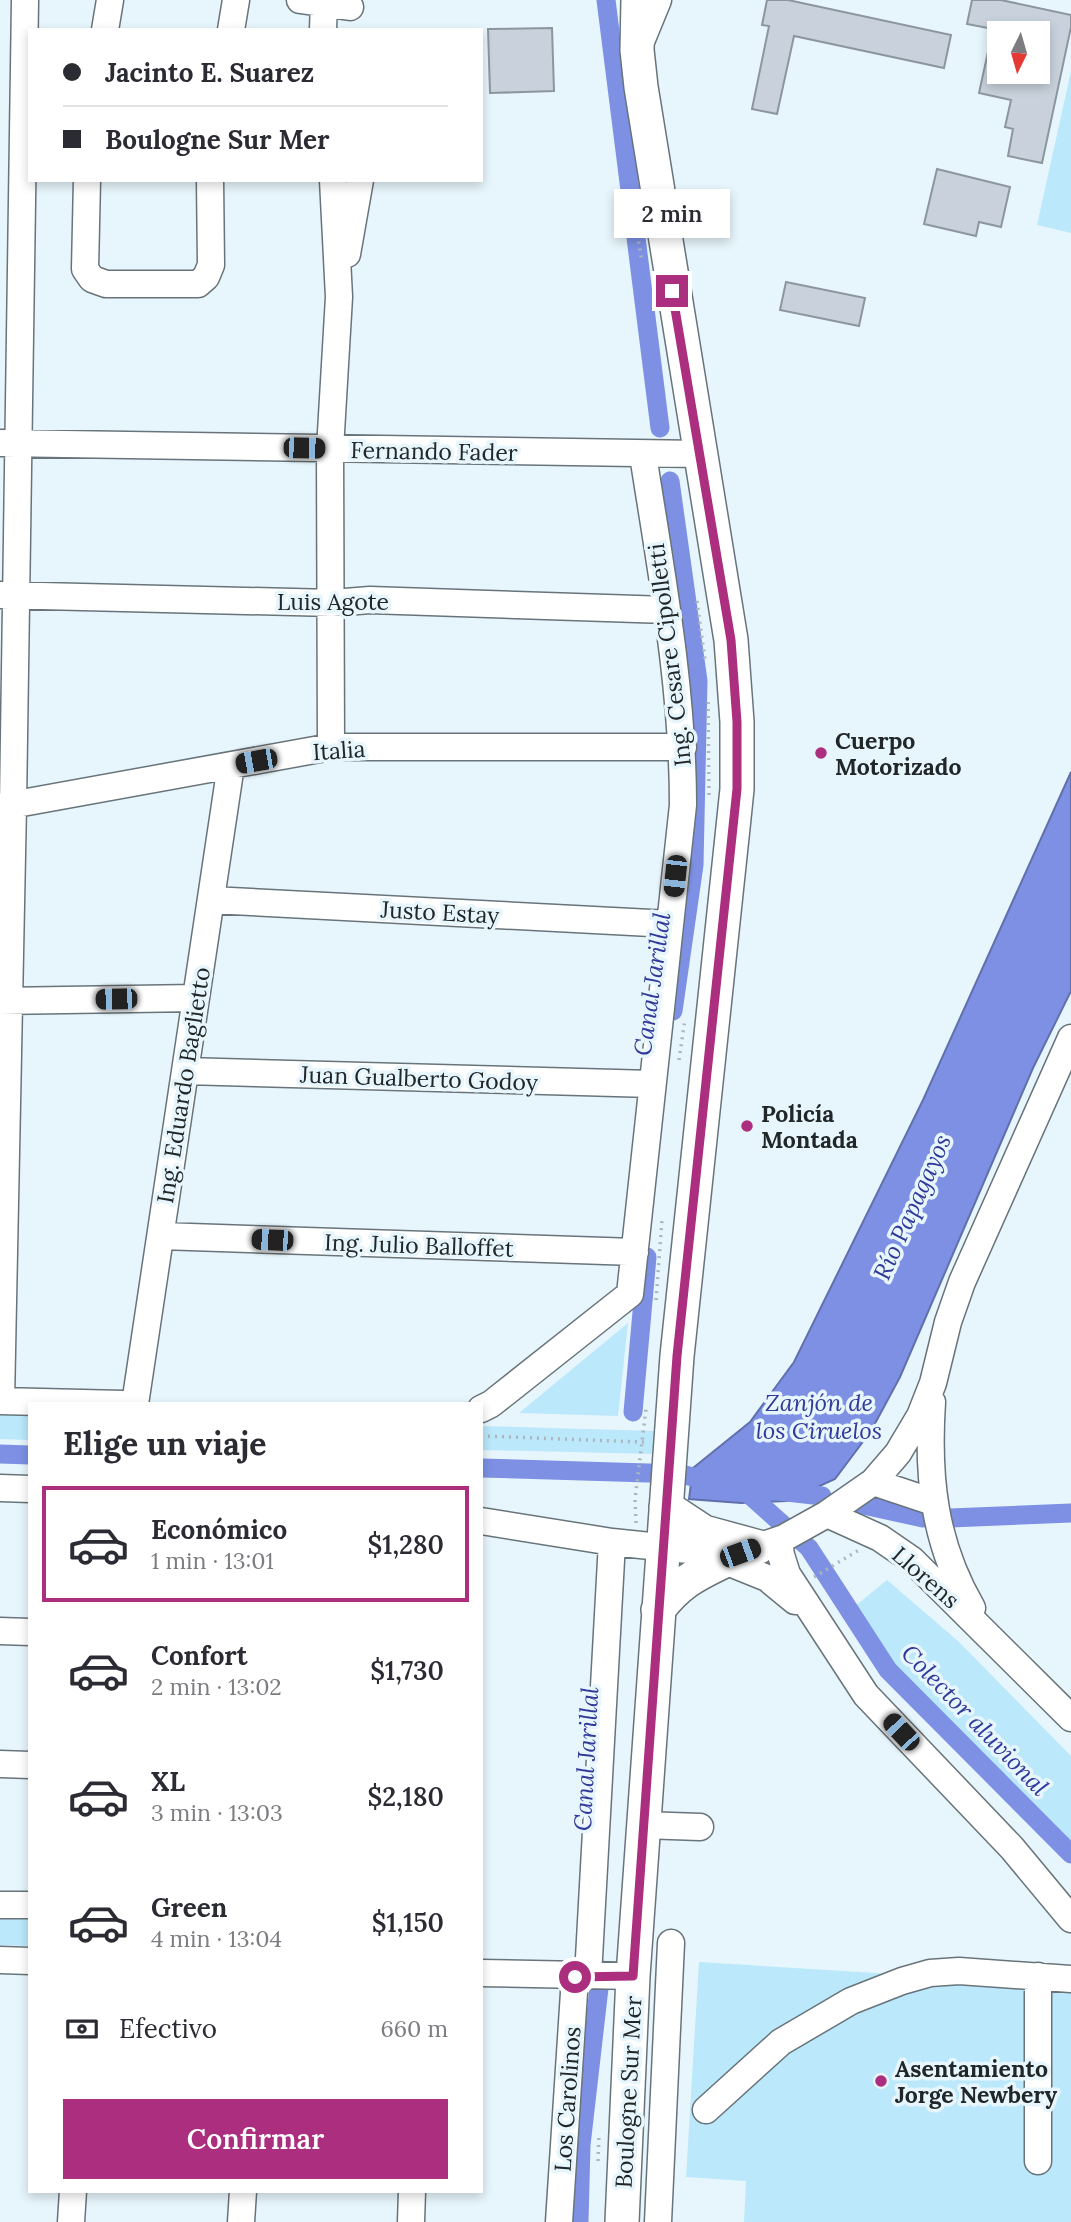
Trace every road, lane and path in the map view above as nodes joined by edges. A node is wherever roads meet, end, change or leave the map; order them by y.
1 (25, 0) edge
2 (110, 0) edge
3 (236, 0) edge
4 (638, 0) edge
5 (657, 0) edge
6 (316, 1) edge
7 (350, 12) edge
8 (105, 28) edge
9 (231, 28) edge
10 (323, 28) edge
11 (637, 50) junction
12 (87, 182) edge
13 (210, 182) edge
14 (333, 182) edge
15 (360, 182) edge
16 (339, 297) junction
17 (9, 443) edge
18 (330, 449) junction
19 (643, 454) junction
20 (700, 454) junction
21 (8, 596) edge
22 (332, 603) junction
23 (667, 610) junction
24 (331, 747) junction
25 (683, 747) junction
26 (6, 748) edge
27 (231, 765) junction
28 (7, 806) edge
29 (211, 900) junction
30 (670, 924) junction
31 (196, 998) junction
32 (5, 1001) edge
33 (1071, 1038) edge
34 (185, 1071) junction
35 (652, 1084) junction
36 (2, 1217) edge
37 (161, 1236) junction
38 (635, 1252) junction
39 (933, 1383) junction
40 (1, 1401) edge
41 (42, 1402) edge
42 (135, 1402) edge
43 (483, 1408) edge
44 (483, 1436) edge
45 (656, 1442) junction
46 (873, 1482) junction
47 (0, 1488) edge
48 (28, 1489) edge
49 (933, 1502) junction
50 (651, 1503) junction
51 (820, 1517) junction
52 (483, 1521) edge
53 (880, 1538) junction
54 (612, 1542) junction
55 (664, 1548) junction
56 (757, 1548) junction
57 (813, 1578) dead end
58 (658, 1610) junction
59 (821, 1628) junction
60 (983, 1628) junction
61 (0, 1631) edge
62 (28, 1632) edge
63 (1071, 1718) edge
64 (0, 1765) edge
65 (28, 1765) edge
66 (643, 1825) junction
67 (700, 1827) dead end
68 (0, 1905) edge
69 (28, 1905) edge
70 (1071, 1919) edge
71 (671, 1943) dead end
72 (0, 1960) edge
73 (28, 1961) edge
74 (483, 1973) edge
75 (581, 1976) junction
76 (633, 1976) junction
77 (1038, 1976) junction
78 (1071, 1979) edge
79 (706, 2110) dead end
80 (1038, 2161) dead end
81 (73, 2193) edge
82 (243, 2193) edge
83 (412, 2193) edge
84 (71, 2222) edge
85 (241, 2222) edge
86 (411, 2222) edge
87 (559, 2222) edge
88 (622, 2222) edge
89 (659, 2222) edge

1 - 17 street
2 - 8 street
3 - 9 street
4 - 11 main road, Boulogne Sur Mer
5 - 11 street
6 - 7 street
6 - 10 street
11 - 20 main road, Boulogne Sur Mer
12 - 13 street
14 - 16 street
15 - 16 street
16 - 18 street
17 - 18 street, Fernando Fader
17 - 21 street
18 - 19 street, Fernando Fader
18 - 22 street
19 - 20 street, Fernando Fader
19 - 23 street, Ing. Cesare Cipolletti
20 - 45 main road, Boulogne Sur Mer
21 - 22 street, Luis Agote
21 - 26 street
22 - 23 street, Luis Agote
22 - 24 street
23 - 25 street, Ing. Cesare Cipolletti
24 - 25 street, Italia
24 - 27 street, Italia
25 - 30 street, Ing. Cesare Cipolletti
26 - 28 street
27 - 28 street, Italia
27 - 29 street, Ing. Eduardo Baglietto
28 - 32 street
29 - 30 street, Justo Estay
29 - 31 street, Ing. Eduardo Baglietto
30 - 35 street, Ing. Cesare Cipolletti
31 - 32 street
31 - 34 street, Ing. Eduardo Baglietto
32 - 36 street
33 - 39 street
34 - 35 street, Juan Gualberto Godoy
34 - 37 street, Ing. Eduardo Baglietto
35 - 38 street, Ing. Cesare Cipolletti
36 - 40 street
37 - 38 street, Ing. Julio Balloffet
37 - 42 street, Ing. Eduardo Baglietto
38 - 43 street, Ing. Cesare Cipolletti
39 - 46 street
39 - 49 street, Llorens
40 - 41 street
44 - 45 path
45 - 50 main road, Boulogne Sur Mer
45 - 50 path
46 - 49 street
46 - 51 street
47 - 48 street
49 - 60 street, Llorens
50 - 55 main road, Boulogne Sur Mer
50 - 56 main road
51 - 53 street, Llorens
51 - 56 street
52 - 54 street
53 - 57 path
53 - 60 street, Llorens
54 - 55 street
54 - 75 street, Los Carolinos
55 - 56 street
55 - 58 main road, Boulogne Sur Mer
56 - 58 main road
56 - 59 street
56 - 59 street
58 - 66 main road, Boulogne Sur Mer
59 - 70 street
60 - 63 street, Llorens
61 - 62 street
64 - 65 street
66 - 67 street
66 - 76 main road, Boulogne Sur Mer
68 - 69 street
71 - 89 street
72 - 73 street
74 - 75 street
75 - 76 street
75 - 87 street, Los Carolinos
76 - 88 main road, Boulogne Sur Mer
77 - 78 street
77 - 79 street
77 - 80 street
81 - 84 street
82 - 85 street
83 - 86 street

